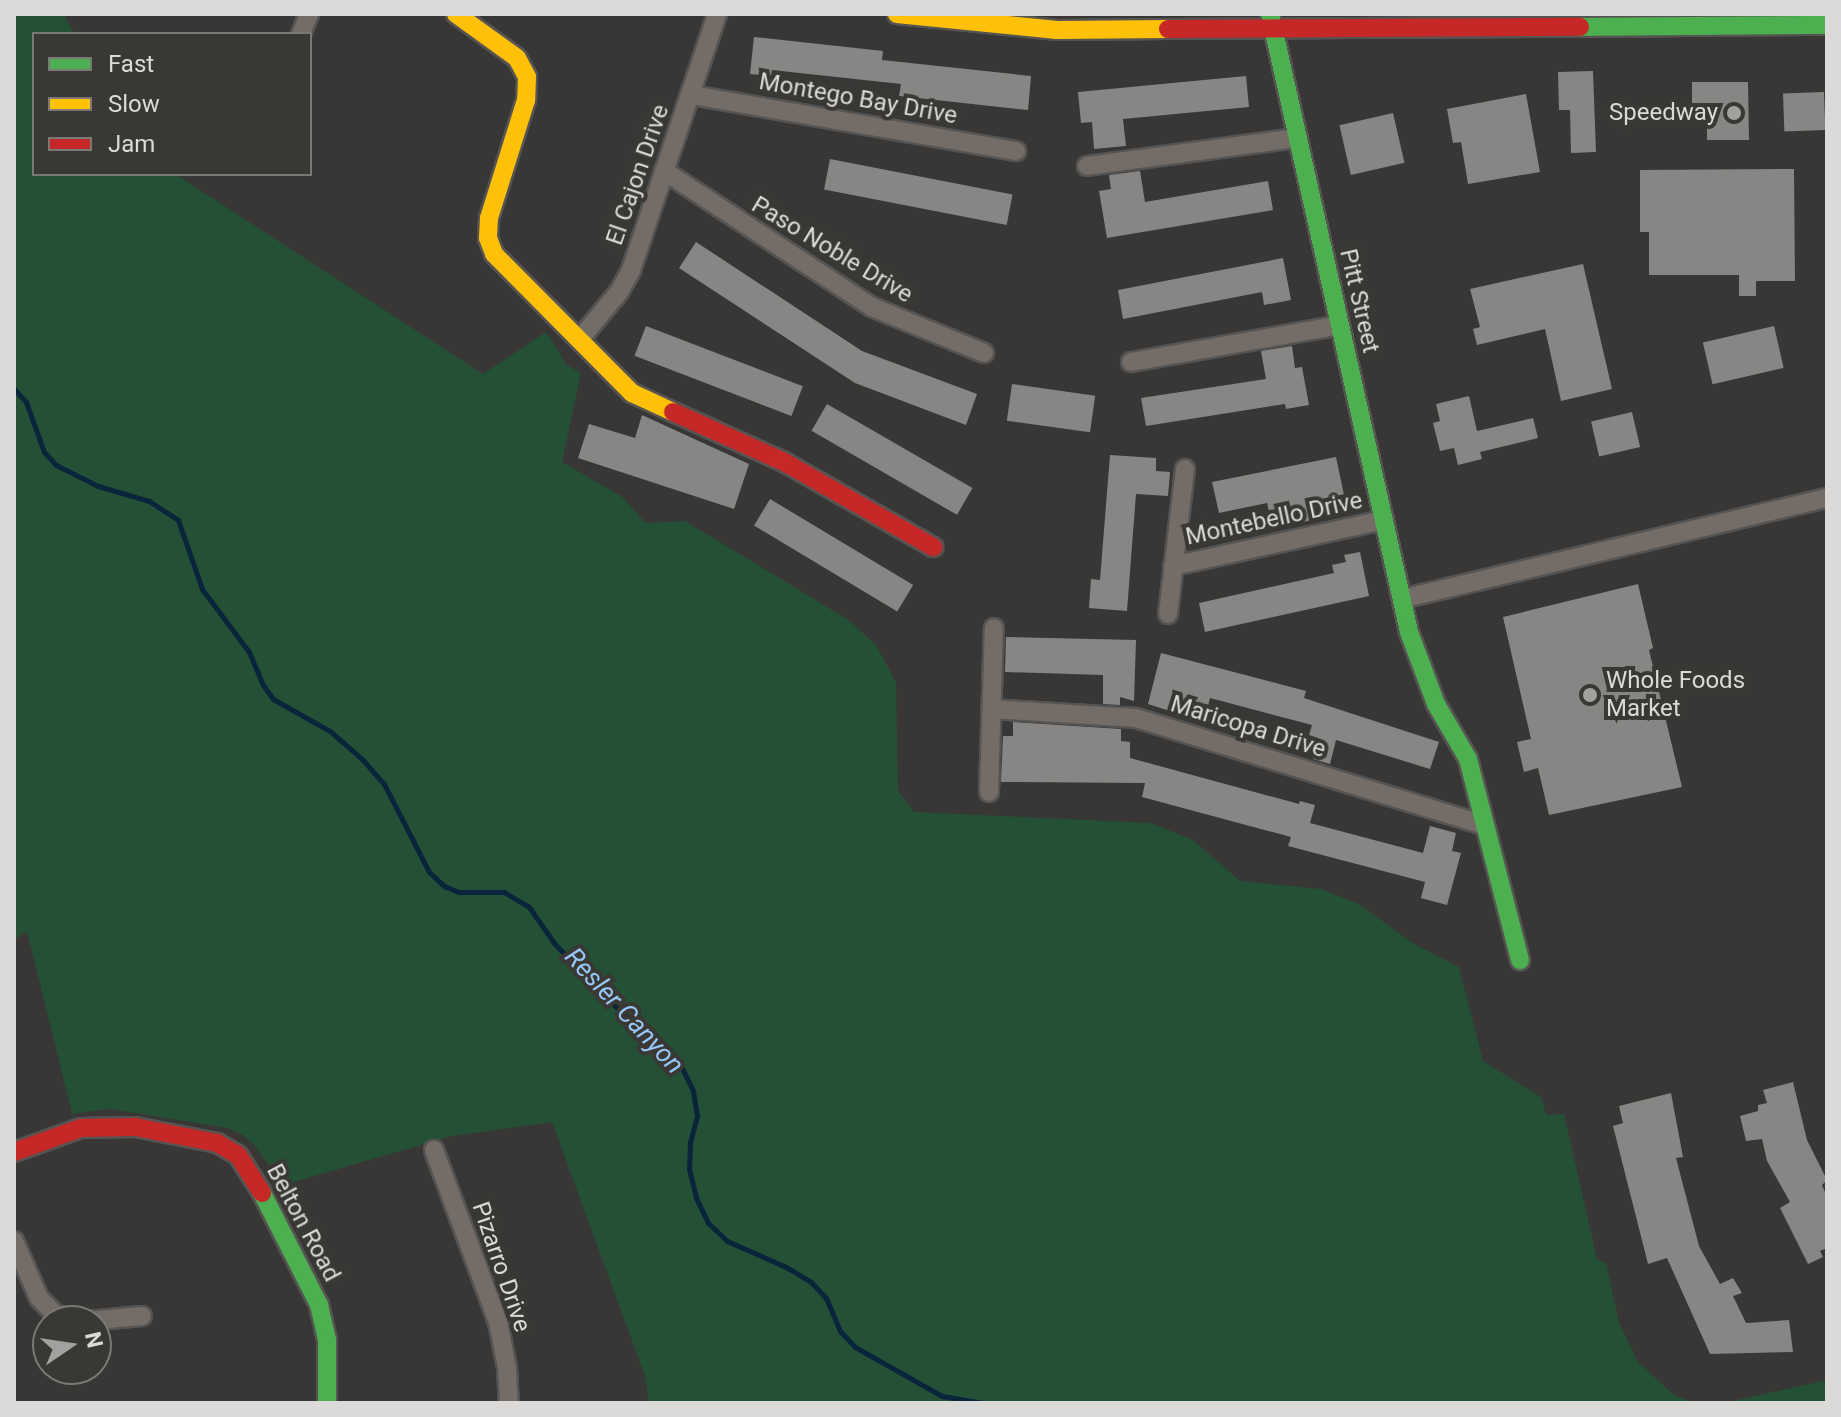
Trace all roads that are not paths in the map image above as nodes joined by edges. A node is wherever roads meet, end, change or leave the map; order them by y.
1 (456, 14) edge
2 (717, 14) edge
3 (897, 14) edge
4 (1452, 14) edge
5 (1271, 21) edge
6 (1827, 25) edge
7 (1436, 27) junction
8 (691, 95) junction
9 (1297, 138) junction
10 (1016, 151) dead end
11 (1087, 166) dead end
12 (664, 171) junction
13 (1340, 325) junction
14 (580, 339) junction
15 (984, 353) dead end
16 (1131, 362) dead end
17 (1185, 469) dead end
18 (1827, 498) edge
19 (1384, 520) junction
20 (933, 547) dead end
21 (1173, 566) junction
22 (1402, 599) junction
23 (1168, 614) dead end
24 (994, 628) dead end
25 (992, 709) junction
26 (989, 792) dead end
27 (1483, 825) junction
28 (1520, 960) dead end
29 (434, 1150) dead end
30 (14, 1152) edge
31 (14, 1241) edge
32 (46, 1305) edge
33 (142, 1316) dead end
34 (112, 1319) edge
35 (327, 1403) edge
36 (509, 1403) edge

1 - 14 street
2 - 8 street, El Cajon Drive
3 - 5 street
4 - 7 street
5 - 7 street
5 - 9 street, Pitt Street
6 - 7 street
8 - 10 street, Montego Bay Drive
8 - 12 street, El Cajon Drive
9 - 11 street
9 - 13 street, Pitt Street
12 - 14 street, El Cajon Drive
12 - 15 street, Paso Noble Drive
13 - 16 street
13 - 19 street, Pitt Street
14 - 20 street
17 - 21 street, Montebello Drive
18 - 22 street
19 - 21 street, Montebello Drive
19 - 22 street, Pitt Street
21 - 23 street, Montebello Drive
22 - 27 street, Pitt Street
24 - 25 street
25 - 26 street
25 - 27 street, Maricopa Drive
27 - 28 street, Pitt Street
29 - 36 street, Pizarro Drive
30 - 35 street, Belton Road
31 - 32 street
33 - 34 street

